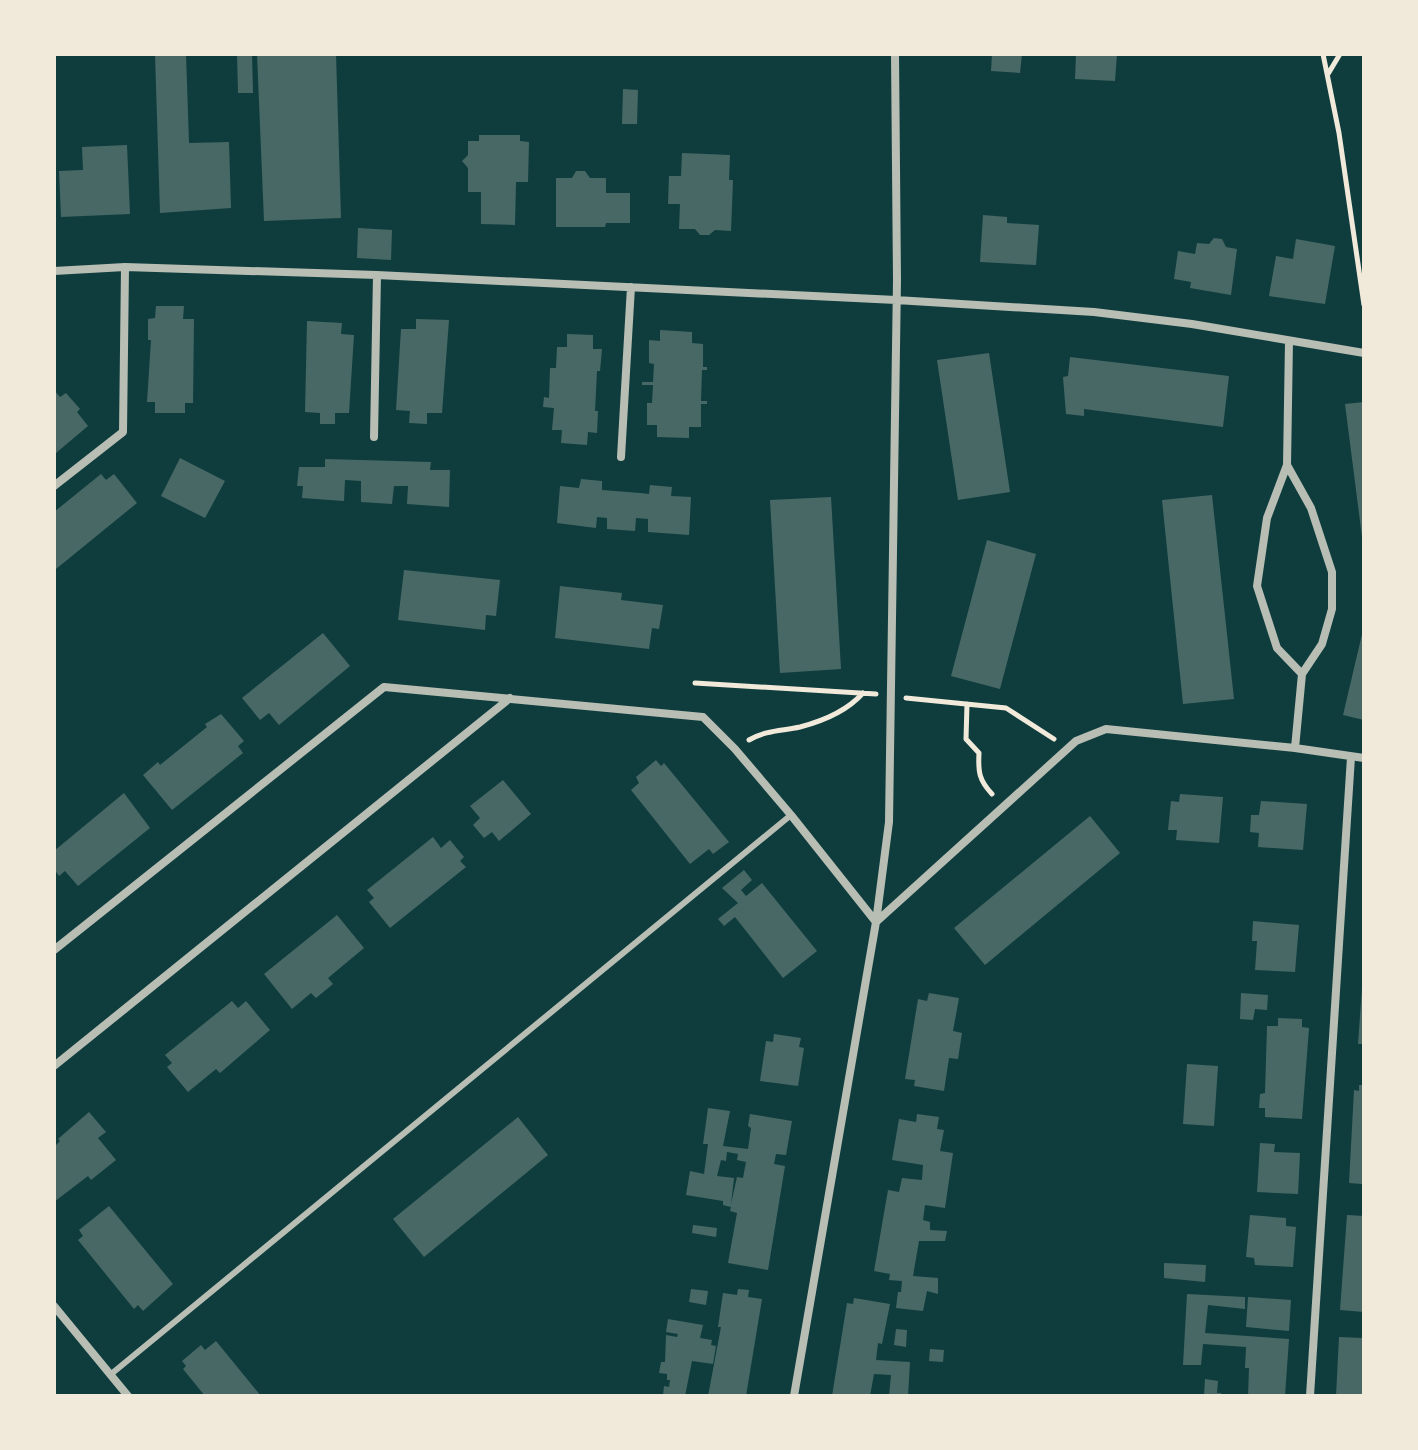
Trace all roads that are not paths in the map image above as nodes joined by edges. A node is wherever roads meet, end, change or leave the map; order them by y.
1 (895, 54) edge
2 (125, 267) junction
3 (54, 271) edge
4 (377, 275) junction
5 (631, 287) junction
6 (896, 300) junction
7 (1289, 341) junction
8 (1364, 353) edge
9 (374, 437) dead end
10 (621, 457) dead end
11 (1287, 465) junction
12 (54, 486) edge
13 (1302, 674) junction
14 (510, 698) junction
15 (1295, 748) junction
16 (1351, 757) junction
17 (1364, 758) edge
18 (791, 815) junction
19 (876, 922) junction
20 (54, 950) edge
21 (54, 1066) edge
22 (54, 1306) edge
23 (110, 1375) junction
24 (128, 1396) edge
25 (794, 1396) edge
26 (1310, 1396) edge

1 - 6 street
2 - 3 street
2 - 4 street
2 - 12 street
4 - 5 street
4 - 9 street
5 - 6 street
5 - 10 street
6 - 7 street
6 - 19 street
7 - 8 street
7 - 11 street
11 - 13 street
11 - 13 street
13 - 15 street
14 - 18 street
14 - 20 street
14 - 21 street
15 - 16 street
15 - 19 street
16 - 17 street
16 - 26 street
18 - 19 street
18 - 23 lane
19 - 25 street
22 - 23 street
23 - 24 street

